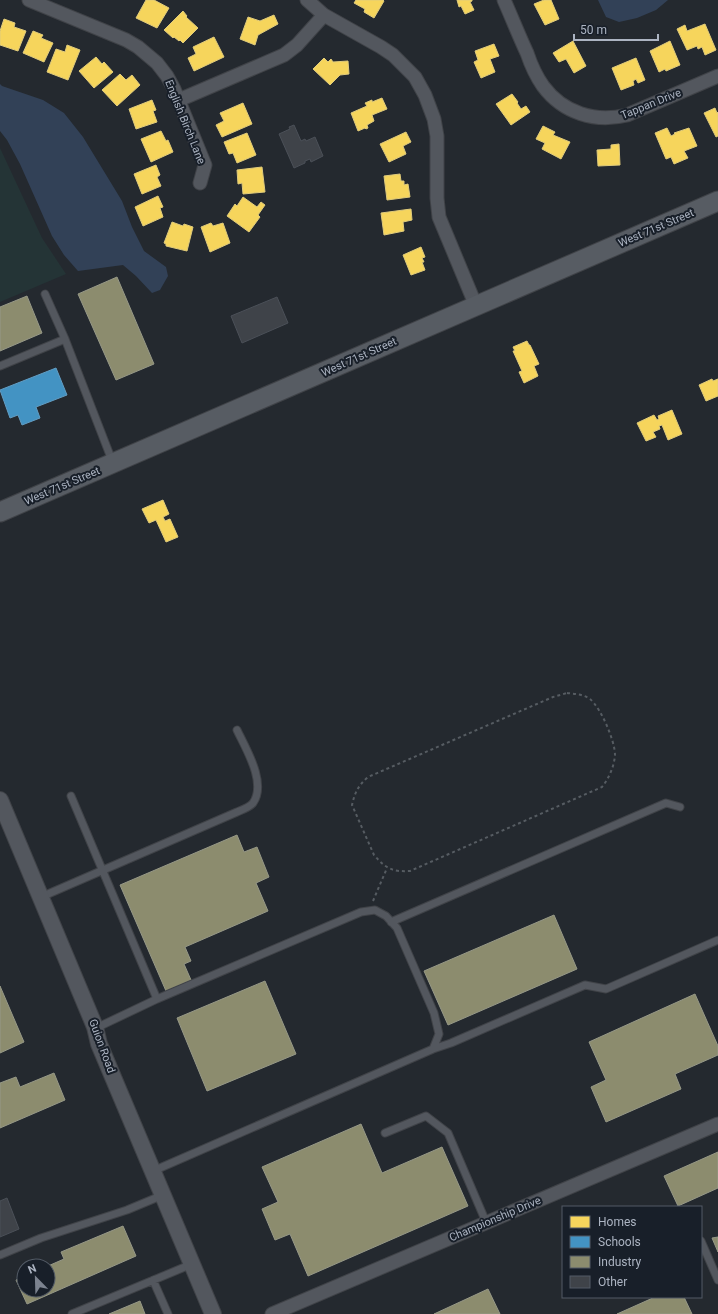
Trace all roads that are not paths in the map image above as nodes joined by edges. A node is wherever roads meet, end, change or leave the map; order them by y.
1 (307, 0) edge
2 (504, 0) edge
3 (34, 1) edge
4 (324, 16) junction
5 (718, 76) edge
6 (179, 100) junction
7 (200, 182) dead end
8 (718, 201) edge
9 (45, 294) dead end
10 (476, 306) junction
11 (64, 339) junction
12 (0, 366) edge
13 (113, 463) junction
14 (0, 512) edge
15 (238, 730) dead end
16 (70, 796) dead end
17 (0, 800) edge
18 (680, 807) dead end
19 (102, 871) junction
20 (41, 897) junction
21 (392, 922) junction
22 (718, 940) edge
23 (157, 999) junction
24 (96, 1028) junction
25 (433, 1049) junction
26 (718, 1124) edge
27 (385, 1133) dead end
28 (153, 1171) junction
29 (163, 1195) junction
30 (486, 1222) junction
31 (702, 1243) edge
32 (0, 1255) edge
33 (192, 1264) junction
34 (153, 1280) junction
35 (718, 1280) edge
36 (72, 1314) edge
37 (168, 1314) edge
38 (213, 1314) edge
39 (272, 1314) edge

1 - 4 street
2 - 5 street, Tappan Drive
3 - 6 street, English Birch Lane
4 - 6 street
4 - 10 street
6 - 7 street, English Birch Lane
8 - 10 main road, West 71st Street
9 - 11 lane
10 - 13 main road, West 71st Street
11 - 12 lane
11 - 13 lane
13 - 14 main road, West 71st Street
15 - 19 lane
16 - 19 lane
17 - 20 street, Guion Road
18 - 21 lane
19 - 20 lane
19 - 23 lane
20 - 24 street, Guion Road
21 - 23 lane
21 - 25 lane
22 - 25 lane
23 - 24 lane
24 - 28 street, Guion Road
25 - 28 lane
26 - 30 street, Championship Drive
27 - 30 lane
28 - 29 street, Guion Road
29 - 32 lane
29 - 33 street, Guion Road
30 - 39 street, Championship Drive
31 - 35 lane
33 - 34 lane
33 - 38 street, Guion Road
34 - 36 lane
34 - 37 lane

